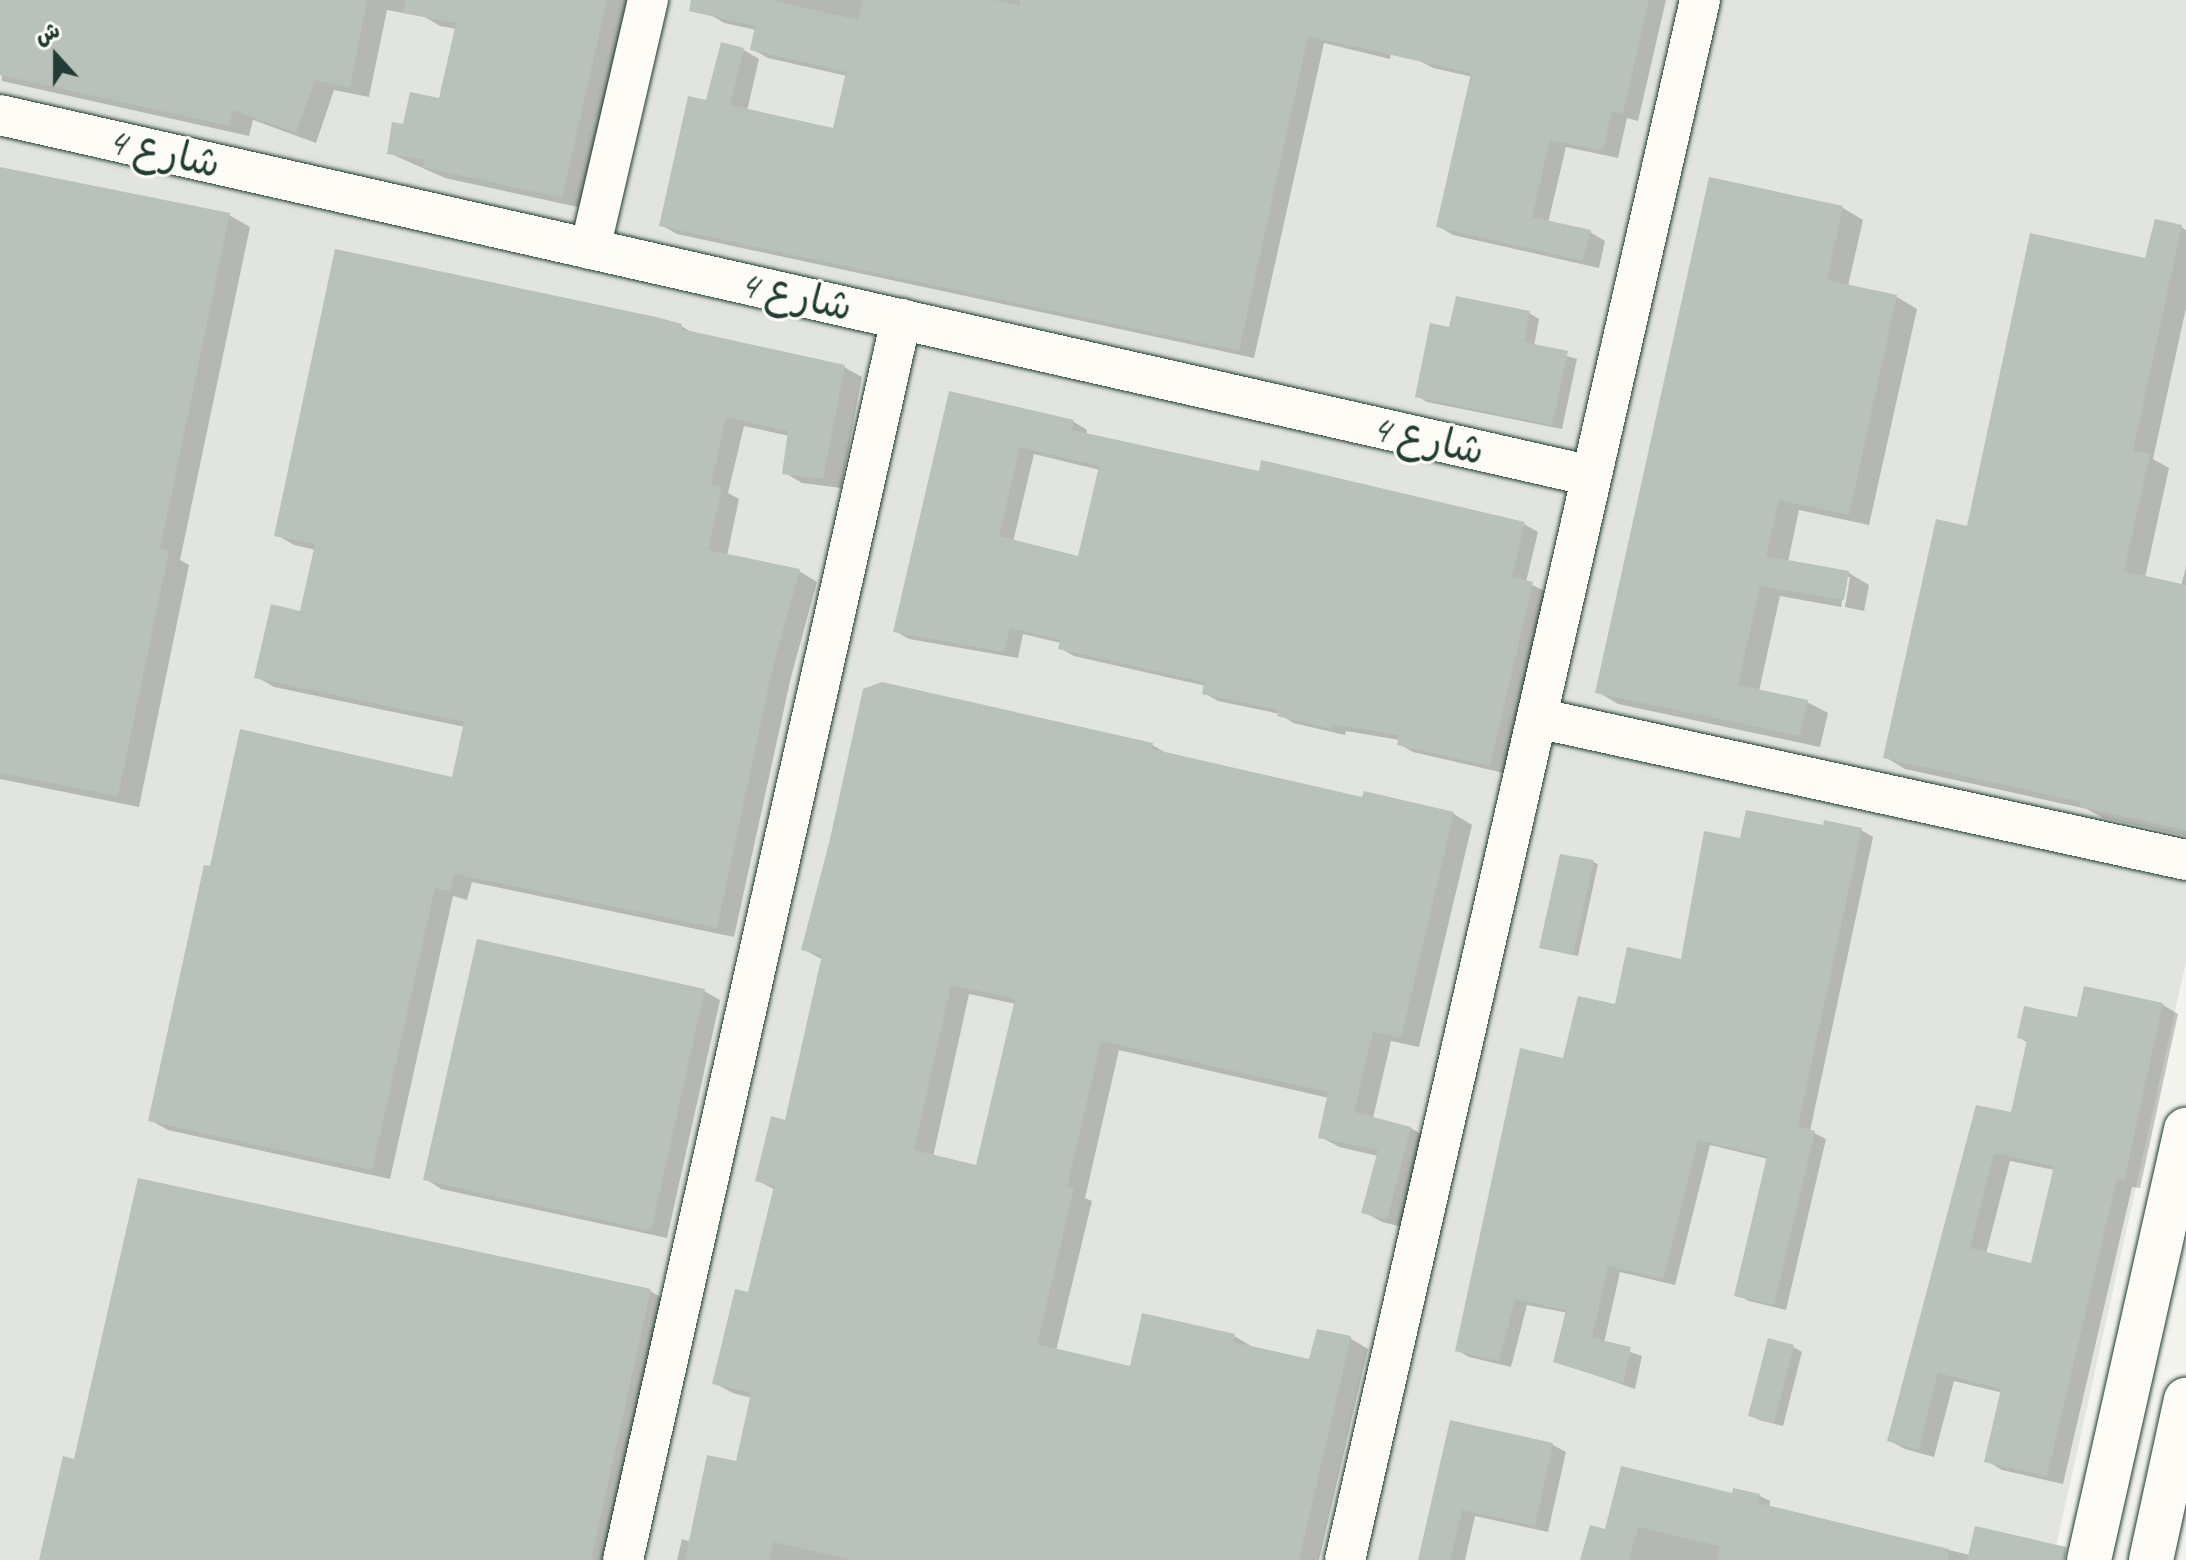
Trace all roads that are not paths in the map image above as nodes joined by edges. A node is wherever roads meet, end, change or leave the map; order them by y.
1 (648, 0) edge
2 (1700, 0) edge
3 (0, 115) edge
4 (590, 249) junction
5 (901, 319) junction
6 (1592, 476) junction
7 (1537, 718) junction
8 (2186, 860) edge
9 (2186, 1130) edge
10 (2186, 1400) edge
11 (623, 1560) edge
12 (1345, 1560) edge
13 (2089, 1560) edge
14 (2151, 1560) edge

1 - 4 street
2 - 6 street
3 - 4 street, شارع 4
4 - 5 street, شارع 4
5 - 6 street, شارع 4
5 - 11 street
6 - 7 street
7 - 8 street
7 - 12 street
9 - 13 main road
10 - 14 main road

